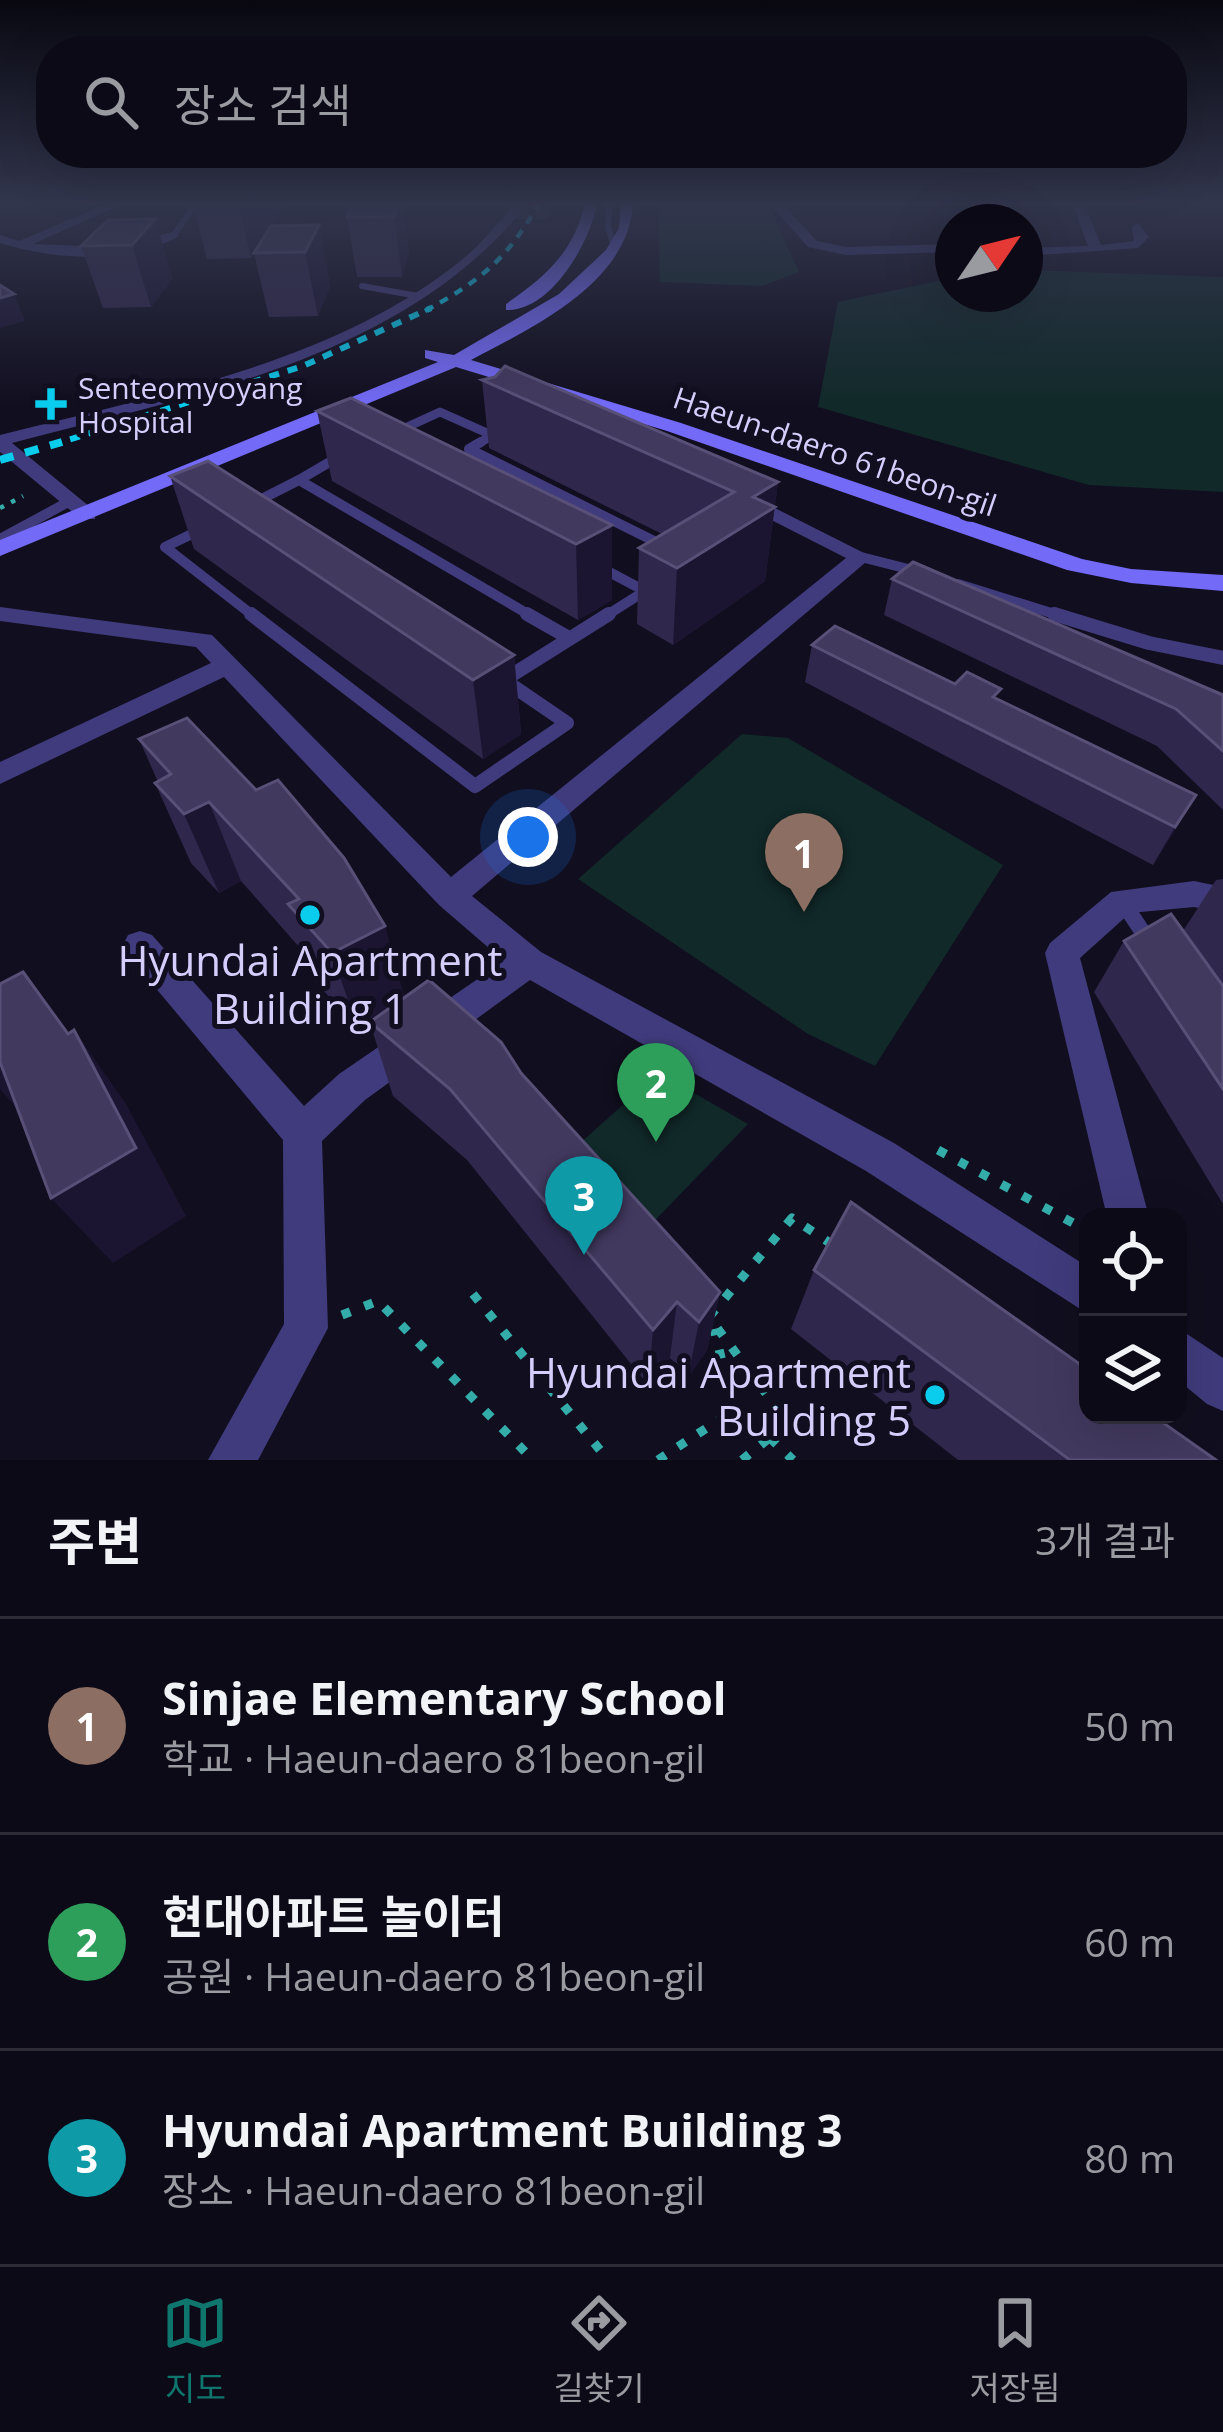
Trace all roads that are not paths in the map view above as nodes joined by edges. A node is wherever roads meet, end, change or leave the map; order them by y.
1 (454, 271) edge
2 (556, 271) edge
3 (595, 271) edge
4 (362, 286) dead end
5 (418, 296) junction
6 (506, 335) junction
7 (431, 354) junction
8 (455, 362) junction
9 (524, 382) junction
10 (511, 422) edge
11 (496, 436) junction
12 (378, 440) edge
13 (0, 443) edge
14 (357, 448) edge
15 (469, 449) junction
16 (453, 457) edge
17 (298, 480) junction
18 (720, 485) edge
19 (80, 508) junction
20 (221, 519) edge
21 (259, 522) edge
22 (0, 528) edge
23 (0, 539) edge
24 (0, 549) edge
25 (674, 551) edge
26 (861, 557) junction
27 (584, 559) edge
28 (662, 581) edge
29 (1223, 583) edge
30 (646, 591) junction
31 (0, 614) edge
32 (569, 638) junction
33 (1223, 658) edge
34 (227, 666) junction
35 (485, 668) edge
36 (504, 680) junction
37 (0, 774) edge
38 (450, 896) junction
39 (1223, 900) edge
40 (1122, 901) junction
41 (140, 945) dead end
42 (1160, 958) edge
43 (530, 962) junction
44 (302, 1133) junction
45 (1126, 1208) edge
46 (1079, 1286) edge
47 (1187, 1358) edge
48 (1223, 1388) edge
49 (232, 1460) edge

1 - 5 street
2 - 7 main road
3 - 6 main road
4 - 5 lane
5 - 13 street
6 - 8 main road
6 - 9 main road
7 - 8 main road, Haeun-daero 61beon-gil
7 - 19 main road
8 - 9 main road, Haeun-daero 61beon-gil
8 - 19 main road
9 - 29 main road, Haeun-daero 61beon-gil
10 - 11 lane
11 - 12 lane
11 - 15 lane
13 - 19 street
14 - 17 lane
15 - 16 lane
15 - 25 lane
17 - 21 lane
17 - 32 lane
18 - 26 street
19 - 22 main road
19 - 23 lane
19 - 24 main road
20 - 36 lane
26 - 33 lane
26 - 38 street
27 - 30 lane
28 - 30 lane
30 - 32 lane
31 - 34 street
32 - 36 lane
34 - 37 street
34 - 38 street
35 - 36 lane
38 - 43 street
39 - 40 street
40 - 42 lane
40 - 45 street
41 - 44 street
43 - 44 street
43 - 46 street
44 - 49 street
47 - 48 street

